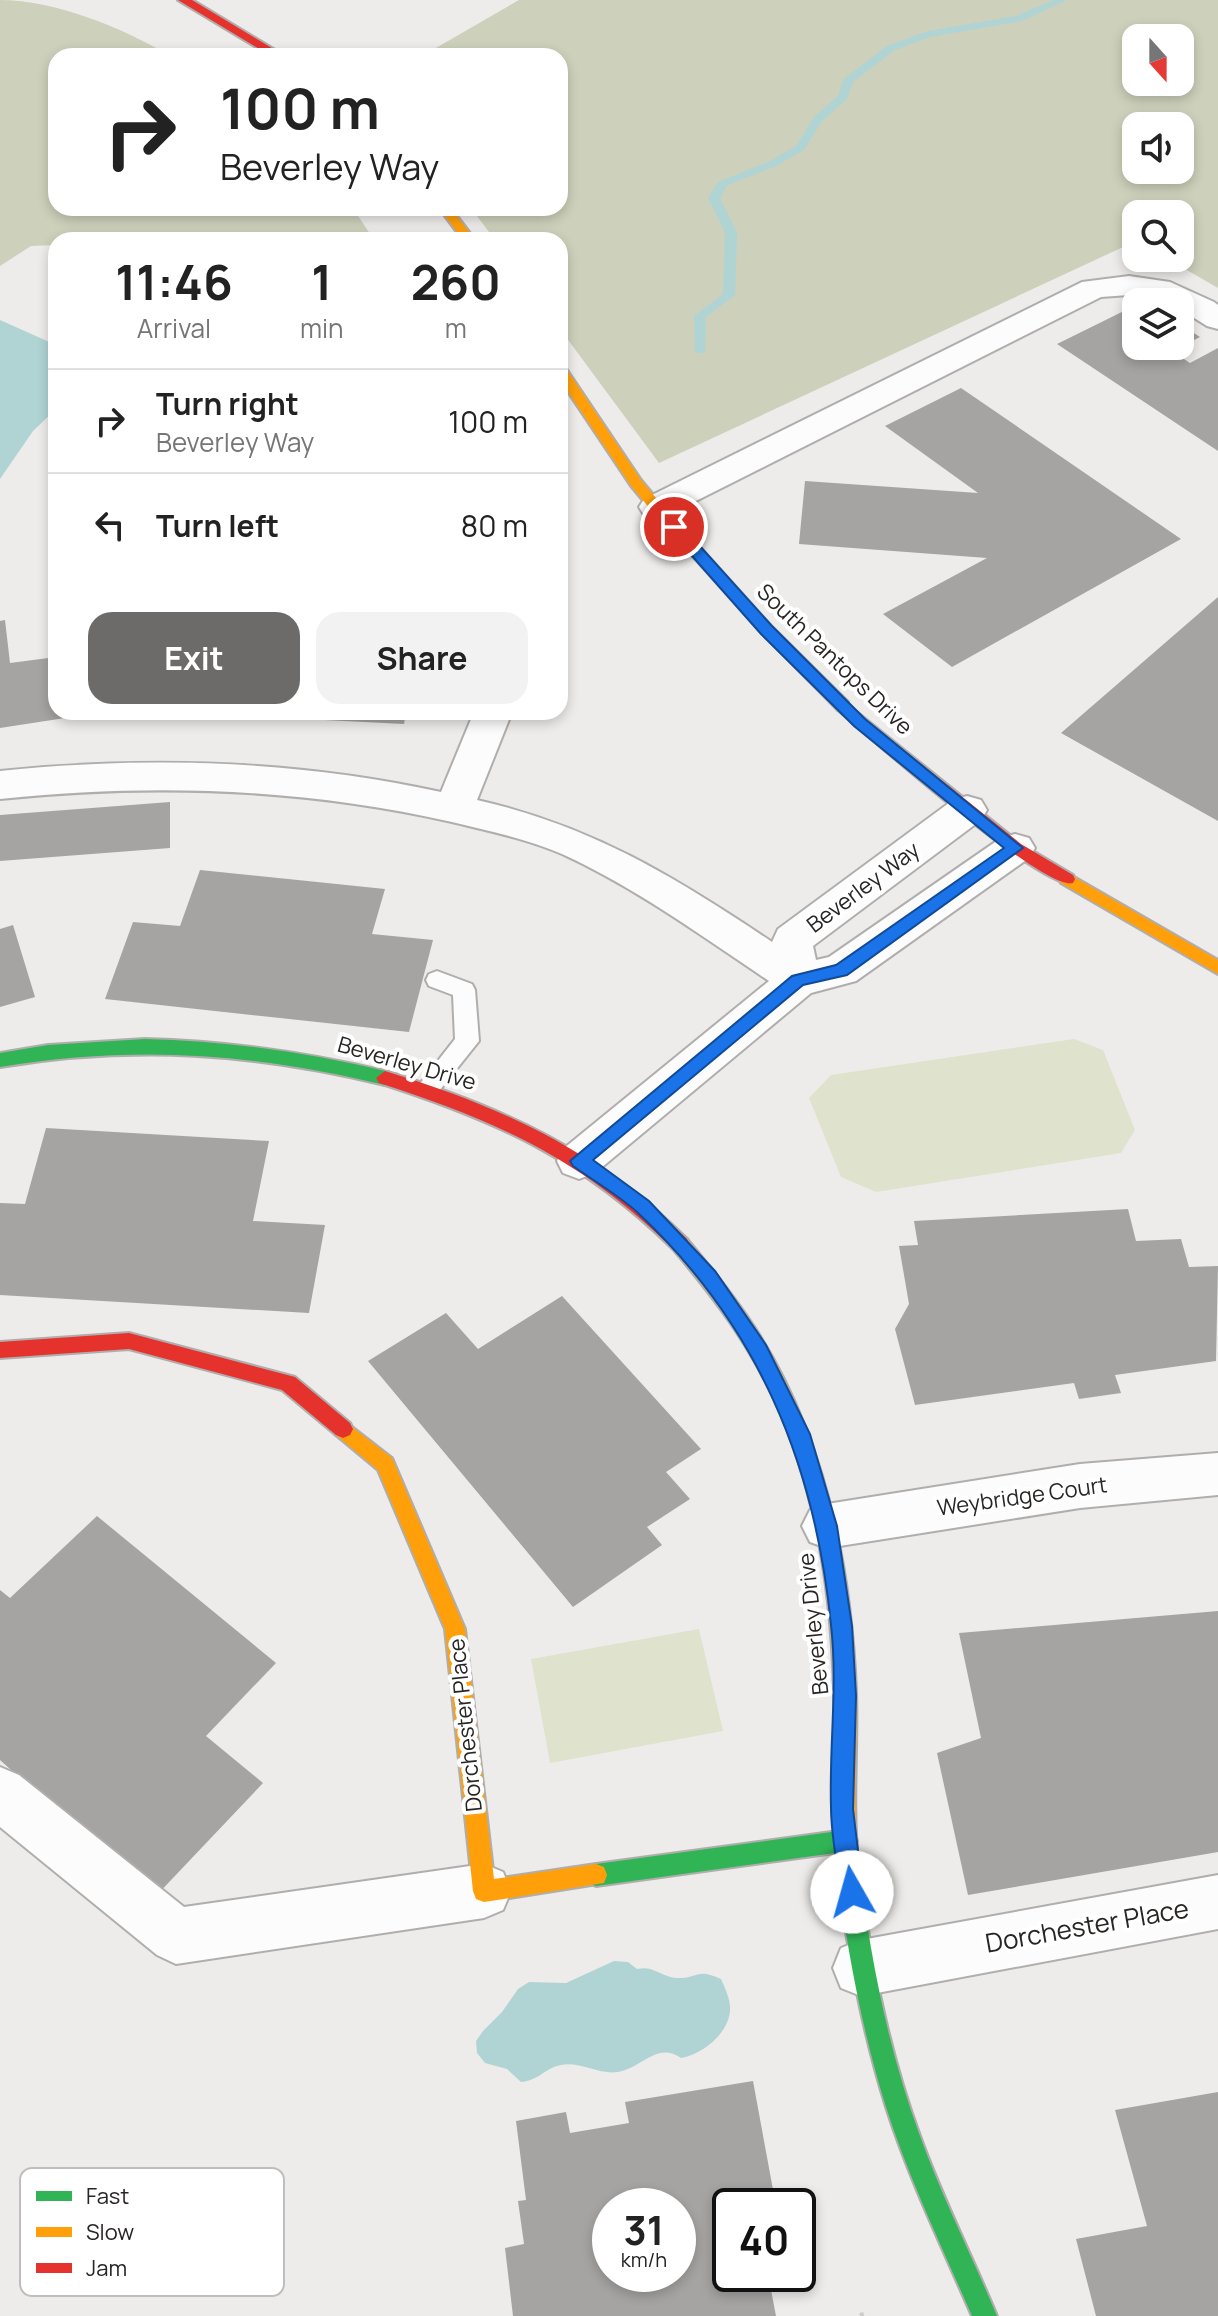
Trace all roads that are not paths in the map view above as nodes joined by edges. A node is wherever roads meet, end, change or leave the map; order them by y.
1 (184, 0) edge
2 (265, 48) edge
3 (1218, 319) edge
4 (568, 382) edge
5 (656, 507) junction
6 (490, 720) edge
7 (0, 785) edge
8 (454, 809) junction
9 (967, 810) junction
10 (1015, 848) junction
11 (1218, 968) edge
12 (437, 980) dead end
13 (798, 980) junction
14 (0, 1060) edge
15 (427, 1090) junction
16 (579, 1161) junction
17 (0, 1350) edge
18 (1218, 1474) edge
19 (827, 1526) junction
20 (0, 1793) edge
21 (846, 1841) junction
22 (484, 1891) junction
23 (1218, 1902) edge
24 (861, 1968) junction
25 (985, 2316) edge

1 - 2 street
3 - 5 street
4 - 5 street, South Pantops Drive
5 - 9 street, South Pantops Drive
6 - 8 street
7 - 8 street
8 - 13 street
9 - 10 street, South Pantops Drive
9 - 13 street, Beverley Way
10 - 11 street, South Pantops Drive
10 - 13 street
12 - 15 lane
13 - 16 street
14 - 15 street, Beverley Drive
15 - 16 street, Beverley Drive
16 - 19 street, Beverley Drive
17 - 22 street, Dorchester Place
18 - 19 street, Weybridge Court
19 - 21 street, Beverley Drive
20 - 22 street
21 - 22 street
21 - 24 street, Beverley Drive
23 - 24 street, Dorchester Place
24 - 25 street, Beverley Drive

